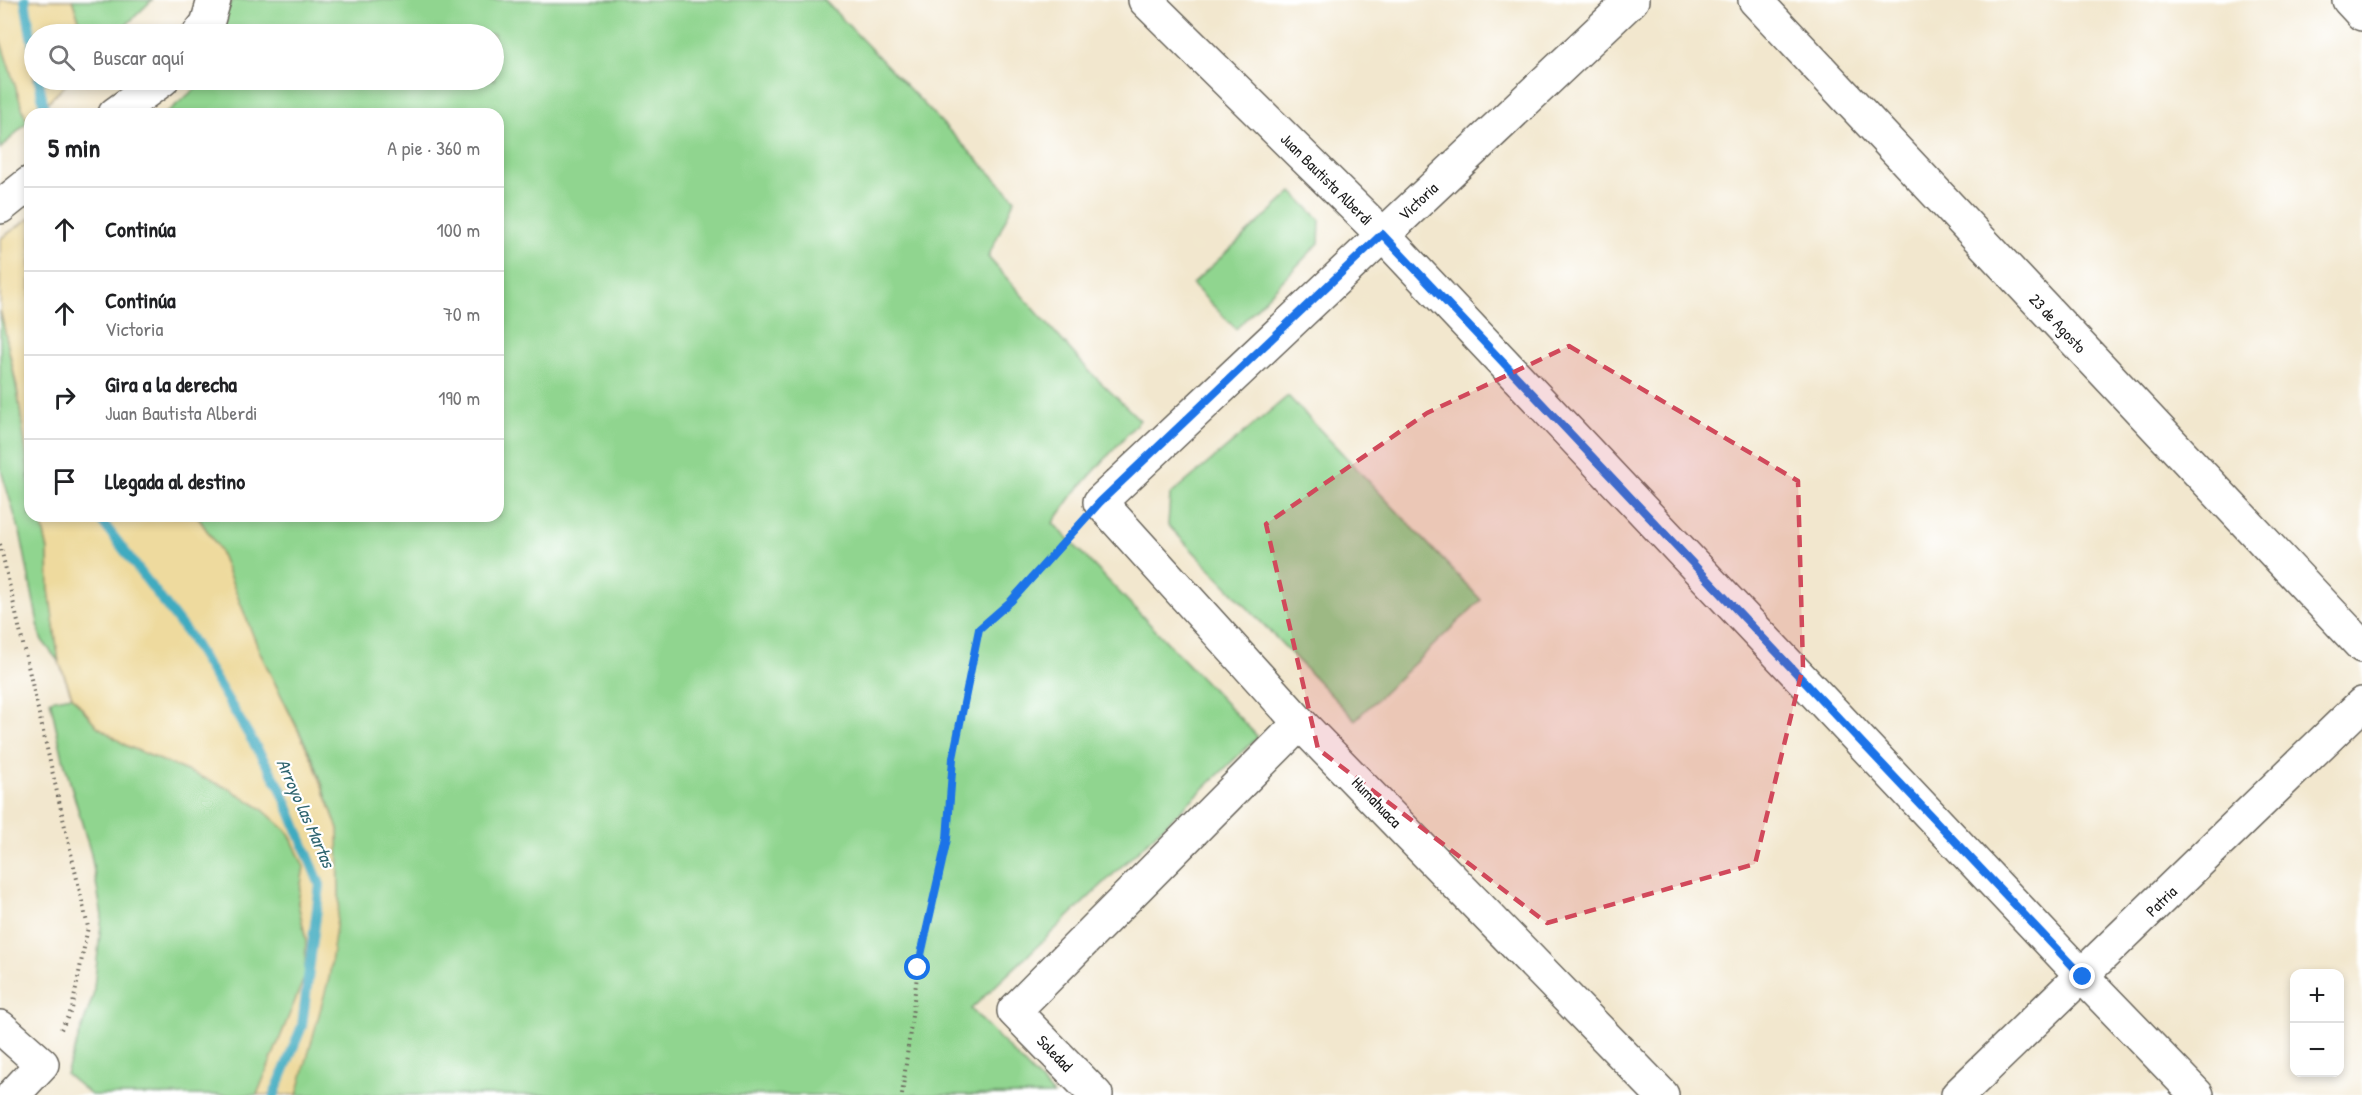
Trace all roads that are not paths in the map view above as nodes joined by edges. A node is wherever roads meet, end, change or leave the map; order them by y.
1 (214, 0) edge
2 (1145, 0) edge
3 (1632, 0) edge
4 (1755, 0) edge
5 (2349, 0) edge
6 (2362, 14) edge
7 (207, 24) edge
8 (148, 90) edge
9 (123, 108) edge
10 (24, 188) edge
11 (0, 207) edge
12 (1382, 234) junction
13 (1100, 502) joint
14 (2362, 646) edge
15 (2362, 704) edge
16 (1300, 723) junction
17 (2083, 977) junction
18 (0, 1027) edge
19 (14, 1095) edge
20 (1096, 1095) edge
21 (1662, 1095) edge
22 (1958, 1095) edge
23 (2197, 1095) edge

1 - 7 street
2 - 12 street, Juan Bautista Alberdi
3 - 12 street, Victoria
4 - 14 street, 23 de Agosto
5 - 6 street
8 - 9 street
10 - 11 street
12 - 13 street, Victoria
12 - 17 street, Juan Bautista Alberdi
13 - 16 street, Humahuaca
15 - 17 street, Patria
16 - 20 street, Soledad
16 - 21 street, Humahuaca
17 - 22 street, Patria
17 - 23 street, Juan Bautista Alberdi
18 - 19 street

